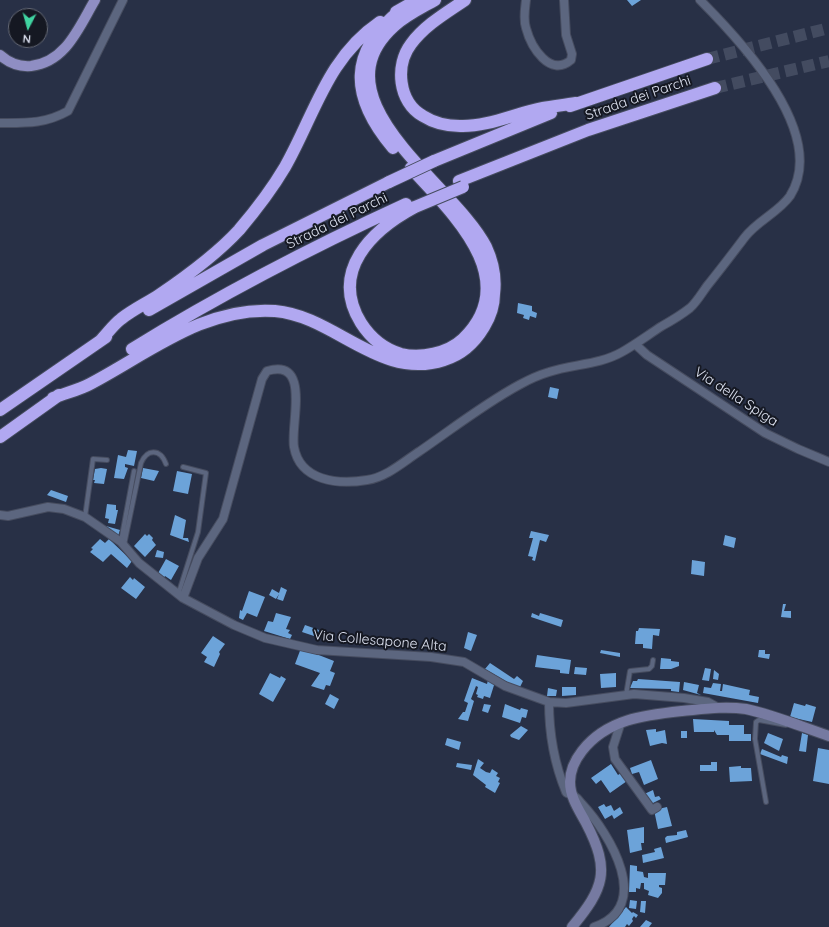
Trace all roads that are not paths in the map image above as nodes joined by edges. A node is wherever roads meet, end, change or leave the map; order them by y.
1 (95, 0) edge
2 (123, 0) edge
3 (417, 0) edge
4 (435, 0) edge
5 (465, 0) edge
6 (526, 0) edge
7 (564, 0) edge
8 (700, 0) edge
9 (402, 9) junction
10 (0, 55) edge
11 (707, 59) tunnel mouth
12 (714, 88) tunnel mouth
13 (576, 103) junction
14 (0, 123) edge
15 (414, 204) junction
16 (100, 341) junction
17 (635, 344) junction
18 (53, 398) junction
19 (0, 410) edge
20 (0, 438) edge
21 (108, 460) dead end
22 (829, 462) edge
23 (166, 464) dead end
24 (183, 467) dead end
25 (134, 471) dead end
26 (0, 515) edge
27 (85, 517) junction
28 (122, 544) junction
29 (180, 597) junction
30 (653, 660) dead end
31 (626, 695) junction
32 (549, 702) junction
33 (717, 707) junction
34 (622, 722) junction
35 (794, 725) junction
36 (829, 736) edge
37 (572, 794) junction
38 (766, 802) dead end
39 (657, 807) dead end
40 (572, 927) edge
41 (594, 927) edge

1 - 10 main road
2 - 14 street
3 - 9 highway
4 - 18 highway
5 - 13 highway
6 - 7 street
8 - 17 street
9 - 15 highway
9 - 16 highway
11 - 13 highway, Strada dei Parchi
12 - 15 highway, Strada dei Parchi
13 - 16 highway, Strada dei Parchi, bridge
15 - 18 highway, Strada dei Parchi
16 - 19 highway, Strada dei Parchi
17 - 22 street, Via della Spiga
17 - 29 street
18 - 20 highway, Strada dei Parchi
21 - 27 lane
23 - 28 lane
24 - 29 lane
25 - 28 lane
26 - 27 street, Via Collesapone Alta
27 - 28 street, Via Collesapone Alta
28 - 29 street, Via Collesapone Alta
29 - 32 street, Via Collesapone Alta
30 - 31 lane
31 - 32 street, Via Collesapone Alta
31 - 33 street, Via Collesapone Alta
32 - 37 street
33 - 34 street
33 - 35 street
34 - 37 street
34 - 39 street
35 - 36 street
35 - 38 lane
37 - 40 street
37 - 41 street

